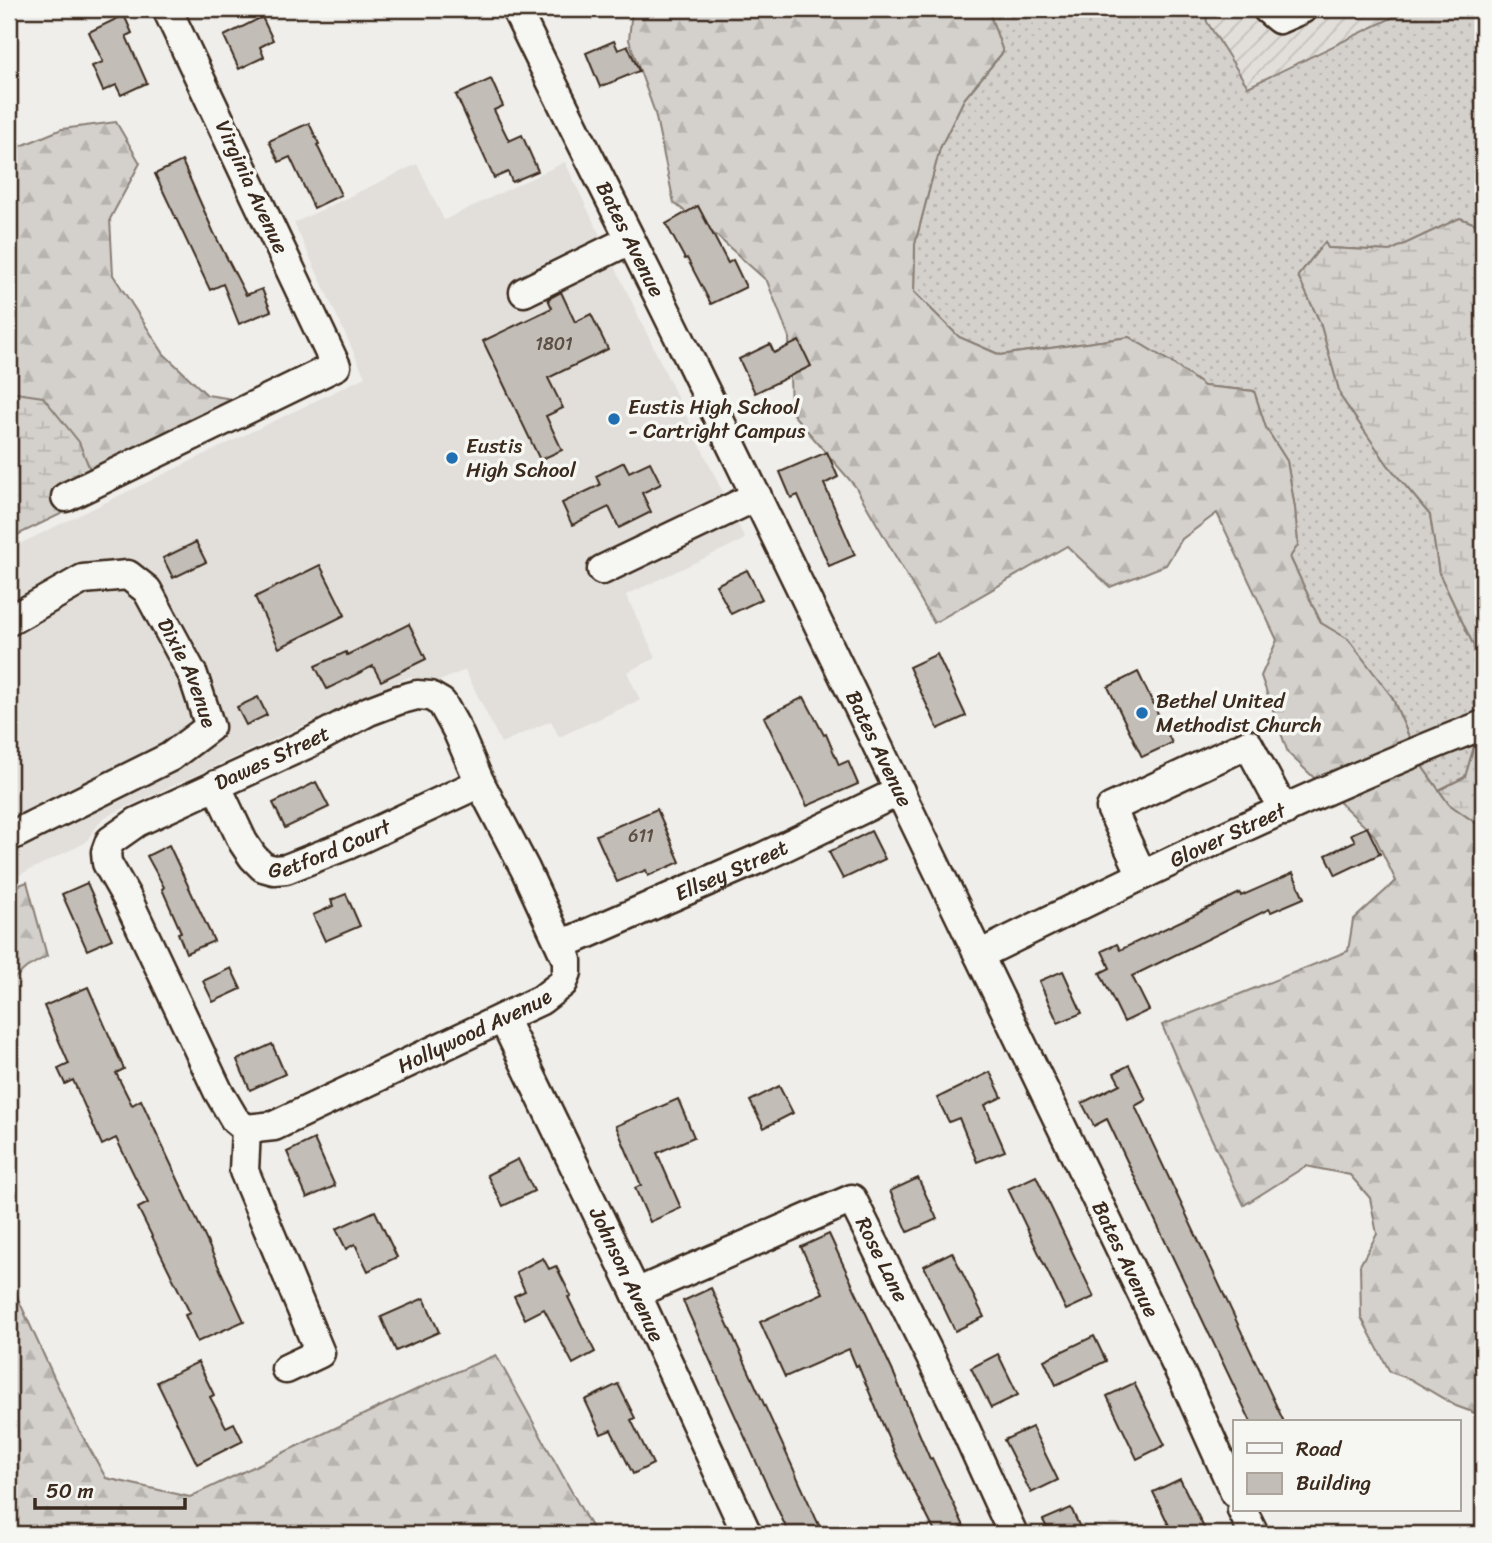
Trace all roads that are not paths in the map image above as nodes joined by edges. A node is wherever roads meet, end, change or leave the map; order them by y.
1 (167, 9) edge
2 (516, 9) edge
3 (1267, 9) edge
4 (1302, 9) edge
5 (630, 240) junction
6 (524, 292) dead end
7 (757, 496) junction
8 (66, 497) dead end
9 (602, 570) dead end
10 (9, 621) edge
11 (435, 698) joint
12 (1483, 725) edge
13 (480, 783) junction
14 (216, 785) junction
15 (900, 791) junction
16 (1284, 810) junction
17 (9, 837) edge
18 (1142, 875) junction
19 (561, 945) junction
20 (979, 956) junction
21 (503, 1018) junction
22 (246, 1129) junction
23 (636, 1293) junction
24 (286, 1368) dead end
25 (1233, 1489) edge
26 (1243, 1512) edge
27 (747, 1534) edge
28 (1013, 1534) edge
29 (1254, 1534) edge

1 - 8 street, Virginia Avenue
2 - 5 street, Bates Avenue
3 - 4 street
5 - 6 street
5 - 7 street, Bates Avenue
7 - 9 street
7 - 15 street, Bates Avenue
10 - 17 street, Dixie Avenue
11 - 13 street, Hollywood Avenue
11 - 14 street, Dawes Street
12 - 16 street, Glover Street
13 - 14 street, Getford Court
13 - 19 street, Hollywood Avenue
14 - 22 street, Dawes Street
15 - 19 street, Ellsey Street
15 - 20 street, Bates Avenue
16 - 18 street, Glover Street
16 - 18 street
18 - 20 street, Glover Street
19 - 21 street, Hollywood Avenue
20 - 25 street, Bates Avenue
21 - 22 street, Hollywood Avenue
21 - 23 street, Johnson Avenue
22 - 24 street
23 - 27 street, Johnson Avenue
23 - 28 street, Rose Lane
26 - 29 street

